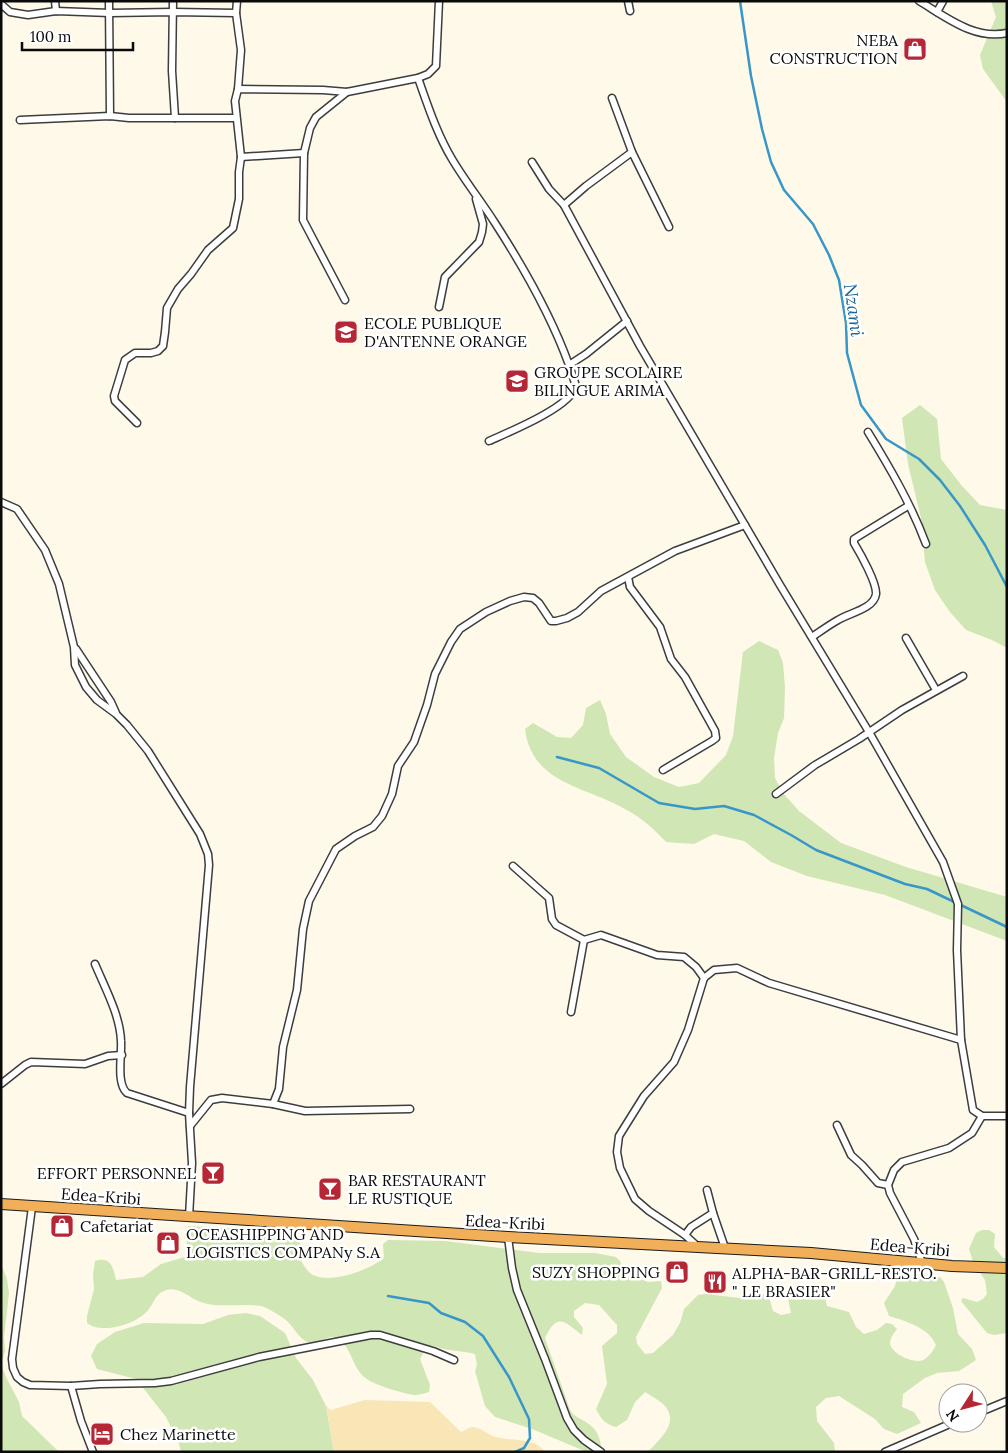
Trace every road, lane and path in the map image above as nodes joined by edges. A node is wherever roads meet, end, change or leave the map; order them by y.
1 (55, 1) edge
2 (109, 1) edge
3 (173, 1) edge
4 (237, 1) edge
5 (439, 1) edge
6 (628, 1) edge
7 (919, 1) edge
8 (943, 1) edge
9 (1, 4) edge
10 (630, 10) dead end
11 (56, 11) junction
12 (173, 12) junction
13 (937, 12) junction
14 (110, 13) junction
15 (236, 13) junction
16 (1007, 33) edge
17 (418, 78) junction
18 (238, 89) junction
19 (346, 92) junction
20 (612, 98) dead end
21 (110, 116) junction
22 (175, 118) junction
23 (236, 118) junction
24 (20, 120) dead end
25 (632, 152) junction
26 (304, 153) junction
27 (241, 157) junction
28 (532, 162) dead end
29 (474, 192) junction
30 (564, 205) junction
31 (669, 227) dead end
32 (345, 300) dead end
33 (439, 307) dead end
34 (627, 321) junction
35 (569, 365) junction
36 (137, 423) dead end
37 (868, 432) dead end
38 (489, 441) dead end
39 (1, 502) edge
40 (908, 506) junction
41 (745, 525) junction
42 (926, 544) dead end
43 (628, 577) junction
44 (812, 637) junction
45 (906, 638) dead end
46 (74, 647) junction
47 (963, 676) dead end
48 (936, 690) junction
49 (116, 714) junction
50 (869, 732) junction
51 (663, 770) dead end
52 (776, 794) dead end
53 (513, 866) dead end
54 (584, 940) junction
55 (95, 964) dead end
56 (696, 967) junction
57 (714, 970) junction
58 (704, 978) junction
59 (571, 1012) dead end
60 (961, 1040) junction
61 (122, 1055) junction
62 (1, 1084) edge
63 (273, 1104) junction
64 (410, 1108) dead end
65 (189, 1113) junction
66 (982, 1116) junction
67 (1007, 1116) edge
68 (837, 1125) dead end
69 (190, 1126) junction
70 (888, 1185) junction
71 (708, 1190) dead end
72 (1, 1204) edge
73 (32, 1207) junction
74 (713, 1213) junction
75 (189, 1217) junction
76 (685, 1234) junction
77 (508, 1237) junction
78 (698, 1247) junction
79 (725, 1248) junction
80 (922, 1263) junction
81 (1007, 1268) edge
82 (454, 1360) dead end
83 (71, 1386) junction
84 (1007, 1401) edge
85 (988, 1409) edge
86 (938, 1429) edge
87 (93, 1452) edge
88 (601, 1452) edge
89 (885, 1452) edge

1 - 11 street
2 - 14 street
3 - 12 street
4 - 15 street
5 - 17 street
6 - 10 street
7 - 13 street
8 - 13 street
9 - 11 street
11 - 14 street
12 - 14 street
12 - 15 street
12 - 22 street
13 - 16 street
14 - 21 street
15 - 18 street
17 - 19 street
17 - 29 street
18 - 19 street
18 - 23 street
19 - 26 street
20 - 25 street
21 - 22 street
21 - 24 street
22 - 23 street
23 - 27 street
25 - 30 street
25 - 31 street
26 - 27 street
26 - 32 street
27 - 36 street
28 - 30 street
29 - 33 street
29 - 35 street
30 - 34 street
34 - 35 street
34 - 41 street
35 - 38 street
37 - 40 street
39 - 46 street
40 - 42 street
40 - 44 street
41 - 43 street
41 - 44 street
43 - 51 street
43 - 63 street
44 - 50 street
45 - 48 street
46 - 49 street
46 - 49 street
47 - 48 street
48 - 50 street
49 - 65 street
50 - 52 street
50 - 60 street
53 - 54 street
54 - 56 street
54 - 59 street
55 - 61 street
56 - 57 street
56 - 58 street
57 - 58 street
57 - 60 street
58 - 76 street
60 - 66 street
61 - 62 street
61 - 65 street
63 - 64 street
63 - 69 street
65 - 69 street
66 - 67 street
66 - 70 street
68 - 70 street
69 - 75 street
70 - 80 street
71 - 74 street
72 - 73 highway, Edea-Kribi
73 - 75 highway, Edea-Kribi
73 - 83 street
74 - 76 street
74 - 79 street
75 - 77 highway, Edea-Kribi
76 - 78 street
77 - 78 highway, Edea-Kribi
77 - 88 street
78 - 79 highway, Edea-Kribi
79 - 80 highway, Edea-Kribi
80 - 81 highway, Edea-Kribi
82 - 83 street
83 - 87 street
84 - 85 street
86 - 89 street

